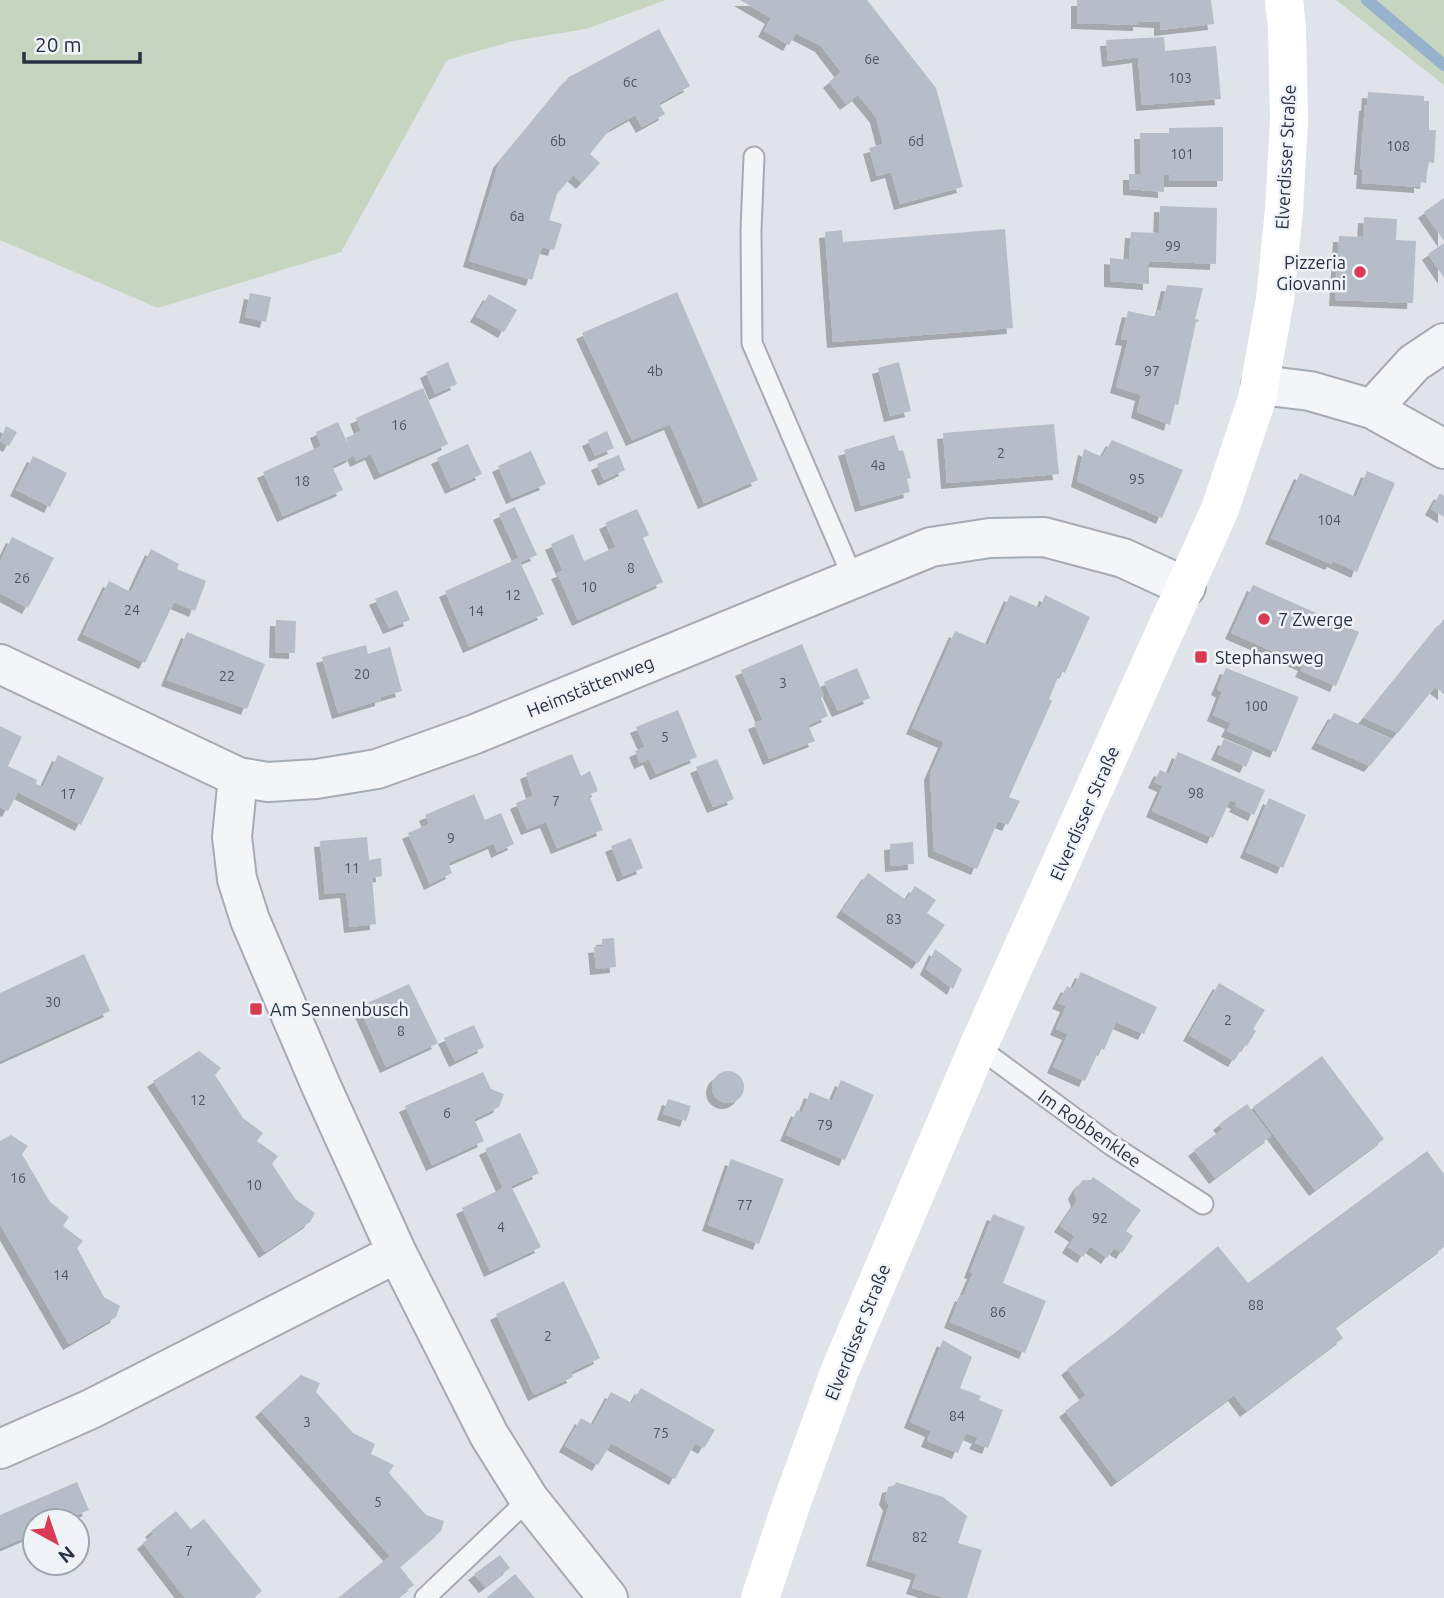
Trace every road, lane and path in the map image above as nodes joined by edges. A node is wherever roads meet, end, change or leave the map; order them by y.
1 (1284, 0) edge
2 (754, 157) dead end
3 (1444, 343) edge
4 (1261, 385) junction
5 (1372, 409) junction
6 (1444, 449) edge
7 (853, 578) junction
8 (1186, 587) junction
9 (0, 664) edge
10 (238, 777) junction
11 (978, 1047) junction
12 (1203, 1205) dead end
13 (397, 1253) junction
14 (0, 1449) edge
15 (529, 1499) junction
16 (425, 1598) edge
17 (608, 1598) edge
18 (760, 1598) edge

1 - 4 main road, Elverdisser Straße
2 - 7 lane
3 - 5 street
4 - 5 street
4 - 8 main road, Elverdisser Straße
5 - 6 street
7 - 8 street, Heimstättenweg
7 - 10 street, Heimstättenweg
8 - 11 main road, Elverdisser Straße
9 - 10 street, Heimstättenweg
10 - 13 street
11 - 12 lane, Im Robbenklee
11 - 18 main road, Elverdisser Straße
13 - 14 street
13 - 15 street
15 - 16 lane
15 - 17 street

